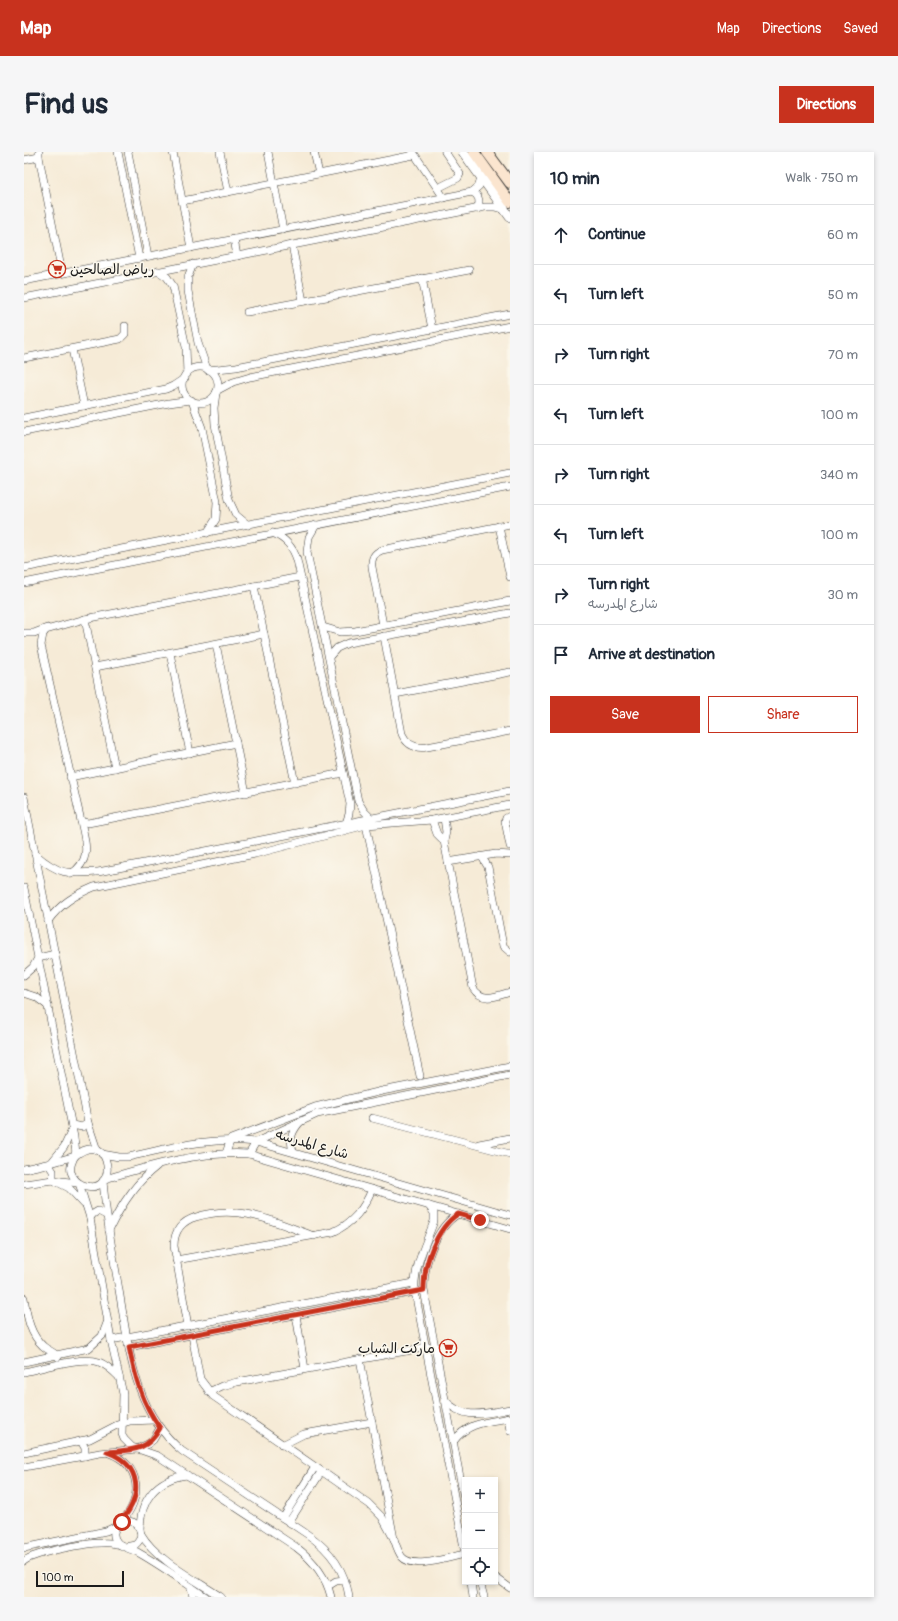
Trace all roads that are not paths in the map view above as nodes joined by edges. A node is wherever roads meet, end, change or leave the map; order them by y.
1 (118, 152) edge
2 (128, 152) edge
3 (173, 152) edge
4 (220, 152) edge
5 (268, 152) edge
6 (314, 152) edge
7 (445, 152) edge
8 (463, 152) edge
9 (474, 152) edge
10 (487, 152) edge
11 (413, 153) edge
12 (38, 154) edge
13 (24, 160) edge
14 (319, 174) junction
15 (481, 176) junction
16 (274, 183) junction
17 (510, 183) edge
18 (438, 188) junction
19 (228, 192) junction
20 (472, 192) junction
21 (444, 198) junction
22 (182, 201) junction
23 (507, 205) edge
24 (477, 209) junction
25 (510, 217) edge
26 (283, 230) junction
27 (234, 239) junction
28 (292, 245) junction
29 (191, 248) junction
30 (148, 256) junction
31 (237, 256) junction
32 (139, 258) junction
33 (193, 264) junction
34 (469, 270) dead end
35 (158, 271) junction
36 (62, 273) junction
37 (422, 278) junction
38 (24, 281) edge
39 (24, 298) edge
40 (302, 301) junction
41 (247, 312) dead end
42 (510, 314) edge
43 (125, 326) dead end
44 (510, 326) edge
45 (429, 330) junction
46 (428, 342) junction
47 (72, 349) junction
48 (24, 358) edge
49 (272, 360) junction
50 (208, 369) junction
51 (275, 372) junction
52 (186, 376) junction
53 (217, 391) junction
54 (111, 400) junction
55 (192, 401) junction
56 (84, 406) junction
57 (114, 414) junction
58 (24, 418) edge
59 (24, 432) edge
60 (510, 473) edge
61 (510, 487) edge
62 (352, 504) junction
63 (355, 517) junction
64 (510, 524) edge
65 (248, 525) junction
66 (316, 525) junction
67 (499, 526) junction
68 (207, 533) junction
69 (273, 533) junction
70 (145, 545) junction
71 (147, 558) junction
72 (309, 559) junction
73 (297, 560) junction
74 (24, 568) edge
75 (300, 577) junction
76 (510, 577) edge
77 (24, 583) edge
78 (254, 586) junction
79 (510, 601) edge
80 (510, 613) edge
81 (437, 615) junction
82 (85, 619) junction
83 (383, 625) junction
84 (440, 626) junction
85 (323, 627) junction
86 (49, 628) junction
87 (346, 632) junction
88 (24, 634) edge
89 (264, 634) junction
90 (384, 636) junction
91 (348, 643) junction
92 (216, 644) junction
93 (170, 653) junction
94 (329, 657) junction
95 (95, 667) junction
96 (510, 672) edge
97 (335, 686) junction
98 (325, 688) junction
99 (395, 694) junction
100 (510, 731) edge
101 (236, 743) junction
102 (190, 753) junction
103 (115, 768) junction
104 (343, 773) junction
105 (70, 777) junction
106 (295, 783) junction
107 (510, 791) edge
108 (246, 792) junction
109 (497, 793) junction
110 (24, 797) edge
111 (359, 803) junction
112 (350, 804) junction
113 (510, 804) edge
114 (500, 806) junction
115 (510, 816) edge
116 (371, 818) junction
117 (444, 818) junction
118 (432, 820) junction
119 (81, 821) junction
120 (346, 823) junction
121 (366, 825) junction
122 (444, 841) junction
123 (252, 842) junction
124 (510, 846) edge
125 (35, 854) junction
126 (255, 854) junction
127 (490, 855) junction
128 (510, 855) edge
129 (482, 857) junction
130 (448, 862) junction
131 (488, 867) junction
132 (98, 872) junction
133 (71, 874) junction
134 (101, 885) junction
135 (24, 888) edge
136 (24, 920) edge
137 (48, 921) junction
138 (33, 935) junction
139 (510, 952) edge
140 (55, 954) junction
141 (38, 958) junction
142 (24, 975) edge
143 (510, 992) edge
144 (24, 993) edge
145 (48, 1006) junction
146 (510, 1066) edge
147 (510, 1075) edge
148 (420, 1076) dead end
149 (426, 1082) junction
150 (428, 1091) junction
151 (372, 1118) dead end
152 (301, 1121) junction
153 (88, 1123) junction
154 (72, 1127) junction
155 (510, 1138) edge
156 (231, 1139) junction
157 (256, 1142) junction
158 (476, 1145) junction
159 (100, 1152) junction
160 (293, 1152) junction
161 (226, 1153) junction
162 (249, 1154) junction
163 (510, 1154) edge
164 (75, 1155) junction
165 (49, 1164) junction
166 (158, 1165) junction
167 (24, 1169) edge
168 (52, 1180) junction
169 (104, 1180) junction
170 (79, 1183) junction
171 (24, 1184) edge
172 (372, 1189) junction
173 (429, 1206) junction
174 (87, 1208) junction
175 (458, 1214) junction
176 (106, 1215) junction
177 (510, 1215) edge
178 (90, 1218) junction
179 (510, 1229) edge
180 (109, 1231) junction
181 (314, 1236) junction
182 (176, 1260) junction
183 (414, 1283) junction
184 (424, 1290) junction
185 (414, 1292) junction
186 (24, 1298) edge
187 (296, 1315) junction
188 (108, 1319) junction
189 (188, 1326) junction
190 (27, 1328) edge
191 (192, 1335) junction
192 (127, 1337) junction
193 (111, 1340) junction
194 (434, 1346) junction
195 (129, 1347) junction
196 (425, 1347) junction
197 (58, 1355) junction
198 (360, 1359) junction
199 (24, 1362) edge
200 (60, 1364) junction
201 (305, 1370) junction
202 (24, 1372) edge
203 (119, 1377) junction
204 (209, 1392) junction
205 (444, 1399) junction
206 (510, 1409) edge
207 (484, 1414) junction
208 (509, 1418) edge
209 (154, 1420) junction
210 (372, 1422) junction
211 (485, 1422) junction
212 (123, 1423) junction
213 (160, 1428) junction
214 (510, 1431) edge
215 (81, 1441) junction
216 (453, 1442) junction
217 (282, 1445) junction
218 (137, 1449) junction
219 (24, 1452) edge
220 (107, 1452) junction
221 (84, 1456) junction
222 (24, 1467) edge
223 (315, 1467) junction
224 (321, 1472) junction
225 (187, 1476) junction
226 (462, 1488) edge
227 (286, 1520) junction
228 (118, 1524) junction
229 (141, 1532) junction
230 (394, 1539) junction
231 (33, 1546) junction
232 (123, 1546) junction
233 (24, 1548) edge
234 (464, 1549) edge
235 (35, 1555) junction
236 (462, 1555) edge
237 (160, 1556) junction
238 (24, 1561) edge
239 (155, 1563) junction
240 (498, 1579) edge
241 (345, 1583) junction
242 (471, 1585) edge
243 (481, 1585) edge
244 (328, 1586) junction
245 (191, 1587) junction
246 (510, 1588) edge
247 (193, 1597) edge
248 (206, 1597) edge
249 (221, 1597) edge
250 (332, 1597) edge
251 (349, 1597) edge
252 (355, 1597) edge
253 (473, 1597) edge
254 (484, 1597) edge

1 - 32 street
2 - 30 street
3 - 22 street
4 - 19 street
5 - 16 street
6 - 14 street
7 - 18 street
8 - 15 street
9 - 23 main road
10 - 17 main road
11 - 14 street
11 - 18 street
12 - 13 street
12 - 36 street
14 - 16 street
15 - 20 street
15 - 23 street
16 - 19 street
16 - 26 street
18 - 21 street
19 - 22 street
20 - 21 street
20 - 24 street
21 - 26 street
22 - 29 street
23 - 24 street
23 - 25 street
24 - 28 street
26 - 27 street
27 - 29 street
27 - 31 street
28 - 31 street
28 - 40 street
29 - 30 street
30 - 32 street
31 - 33 street
32 - 36 street
33 - 35 street
33 - 50 street
34 - 37 street
35 - 39 street
35 - 52 street
36 - 38 street
37 - 40 street
37 - 45 street
40 - 41 street
42 - 45 street
43 - 47 street
44 - 46 street
45 - 46 street
45 - 49 street
46 - 51 street
47 - 48 street
47 - 56 street
49 - 50 street
49 - 51 street
50 - 52 street
50 - 53 street
51 - 53 street
52 - 54 street
52 - 55 street
53 - 55 street
53 - 65 street
54 - 56 street
54 - 57 street
55 - 57 street
55 - 68 street
56 - 58 street
57 - 59 street
60 - 62 street
61 - 63 street
62 - 63 street
62 - 65 street
63 - 66 street
64 - 67 street
65 - 68 street
66 - 69 street
66 - 72 street
67 - 76 street
67 - 83 street
68 - 70 street
69 - 71 street
69 - 73 street
70 - 71 street
70 - 74 street
71 - 77 street
72 - 73 street
72 - 85 street
73 - 75 street
75 - 78 street
75 - 98 street
78 - 82 street
78 - 89 street
79 - 81 street
80 - 84 street
81 - 83 street
81 - 84 street
82 - 86 street
82 - 95 street
83 - 87 street
84 - 90 street
85 - 87 street
85 - 94 street
86 - 88 street
86 - 105 street
87 - 91 street
89 - 92 street
89 - 106 street
90 - 91 street
90 - 99 street
91 - 94 street
92 - 93 street
92 - 101 street
93 - 95 street
93 - 102 street
94 - 97 street
95 - 103 street
96 - 99 street
97 - 98 street
97 - 111 street
98 - 104 street
99 - 100 street
101 - 102 street
101 - 108 street
102 - 103 street
103 - 105 street
104 - 106 street
104 - 112 street
105 - 119 street
106 - 108 street
107 - 109 street
108 - 119 street
109 - 114 street
109 - 116 street
110 - 125 street
111 - 112 street
111 - 116 street
112 - 120 street
113 - 114 street
114 - 117 street
115 - 124 street
116 - 120 street
117 - 118 street
117 - 122 street
118 - 121 street
118 - 122 street
119 - 133 street
120 - 123 street
121 - 126 street
121 - 148 street
122 - 130 street
123 - 126 street
123 - 132 street
125 - 133 street
125 - 137 street
126 - 134 street
127 - 128 street
127 - 129 street
127 - 131 street
129 - 130 street
129 - 131 street
130 - 143 street
131 - 139 street
132 - 133 street
132 - 134 street
134 - 137 street
135 - 138 street
136 - 138 street
137 - 140 street
138 - 141 street
140 - 141 street
140 - 153 street
141 - 142 street
141 - 145 street
144 - 145 street
145 - 154 street
146 - 149 street
147 - 150 street
149 - 150 street
149 - 156 street
150 - 152 street
151 - 158 street
152 - 157 street
152 - 160 street
153 - 154 street
153 - 159 street
154 - 164 street
154 - 165 street
155 - 158 street
156 - 157 street, شارع المدرسه
156 - 159 street, شارع المدرسه
156 - 161 street
157 - 160 street, شارع المدرسه
157 - 162 street
158 - 163 street
159 - 164 street
159 - 169 street
160 - 177 street, شارع المدرسه
161 - 162 street, شارع المدرسه
161 - 166 street, شارع المدرسه
162 - 172 street, شارع المدرسه
164 - 165 street
164 - 170 street
165 - 167 street
165 - 168 street
166 - 169 street, شارع المدرسه
166 - 180 street
168 - 170 street
168 - 171 street
168 - 174 street
169 - 170 street
169 - 176 street
170 - 174 street
172 - 173 street, شارع المدرسه
172 - 181 street
173 - 175 street, شارع المدرسه
173 - 183 street
174 - 178 street
175 - 179 street, شارع المدرسه
175 - 184 street
176 - 178 street
176 - 180 street
178 - 188 street
180 - 192 street
181 - 182 street
181 - 182 street
182 - 189 street
183 - 185 street
183 - 189 street
184 - 185 street
184 - 194 street
185 - 187 street
185 - 196 street
186 - 190 street
187 - 191 street
187 - 201 street
188 - 193 street
188 - 197 street
189 - 192 street
190 - 197 street
191 - 195 street
191 - 204 street
192 - 193 street
192 - 195 street
193 - 203 street
194 - 196 street
194 - 205 street
195 - 209 street
196 - 198 street
196 - 234 street
197 - 199 street
197 - 200 street
198 - 201 street
198 - 210 street
200 - 202 street
200 - 203 street
201 - 204 street
203 - 212 street
204 - 217 street
205 - 207 street
205 - 216 street
206 - 207 street
207 - 211 street
208 - 211 street
208 - 214 street
209 - 212 street
209 - 213 street
210 - 217 street
210 - 230 street
211 - 216 street
212 - 215 street
212 - 218 street
213 - 218 street
213 - 227 street
215 - 219 street
215 - 221 street
216 - 226 street
217 - 223 street
218 - 220 street
218 - 225 street
220 - 221 street
220 - 228 street
221 - 222 street
223 - 224 street
223 - 227 street
224 - 227 street
224 - 230 street
225 - 229 street
225 - 244 street
227 - 241 street
228 - 229 street
228 - 231 street
228 - 232 street
229 - 232 street
229 - 237 street
230 - 236 street
231 - 233 street
231 - 235 street
232 - 235 street
232 - 239 street
235 - 238 street
237 - 239 street
237 - 249 street
239 - 245 street
240 - 246 street
241 - 244 street
241 - 251 street
241 - 252 street
242 - 253 street
243 - 254 street
244 - 250 street
245 - 247 street
245 - 248 street

